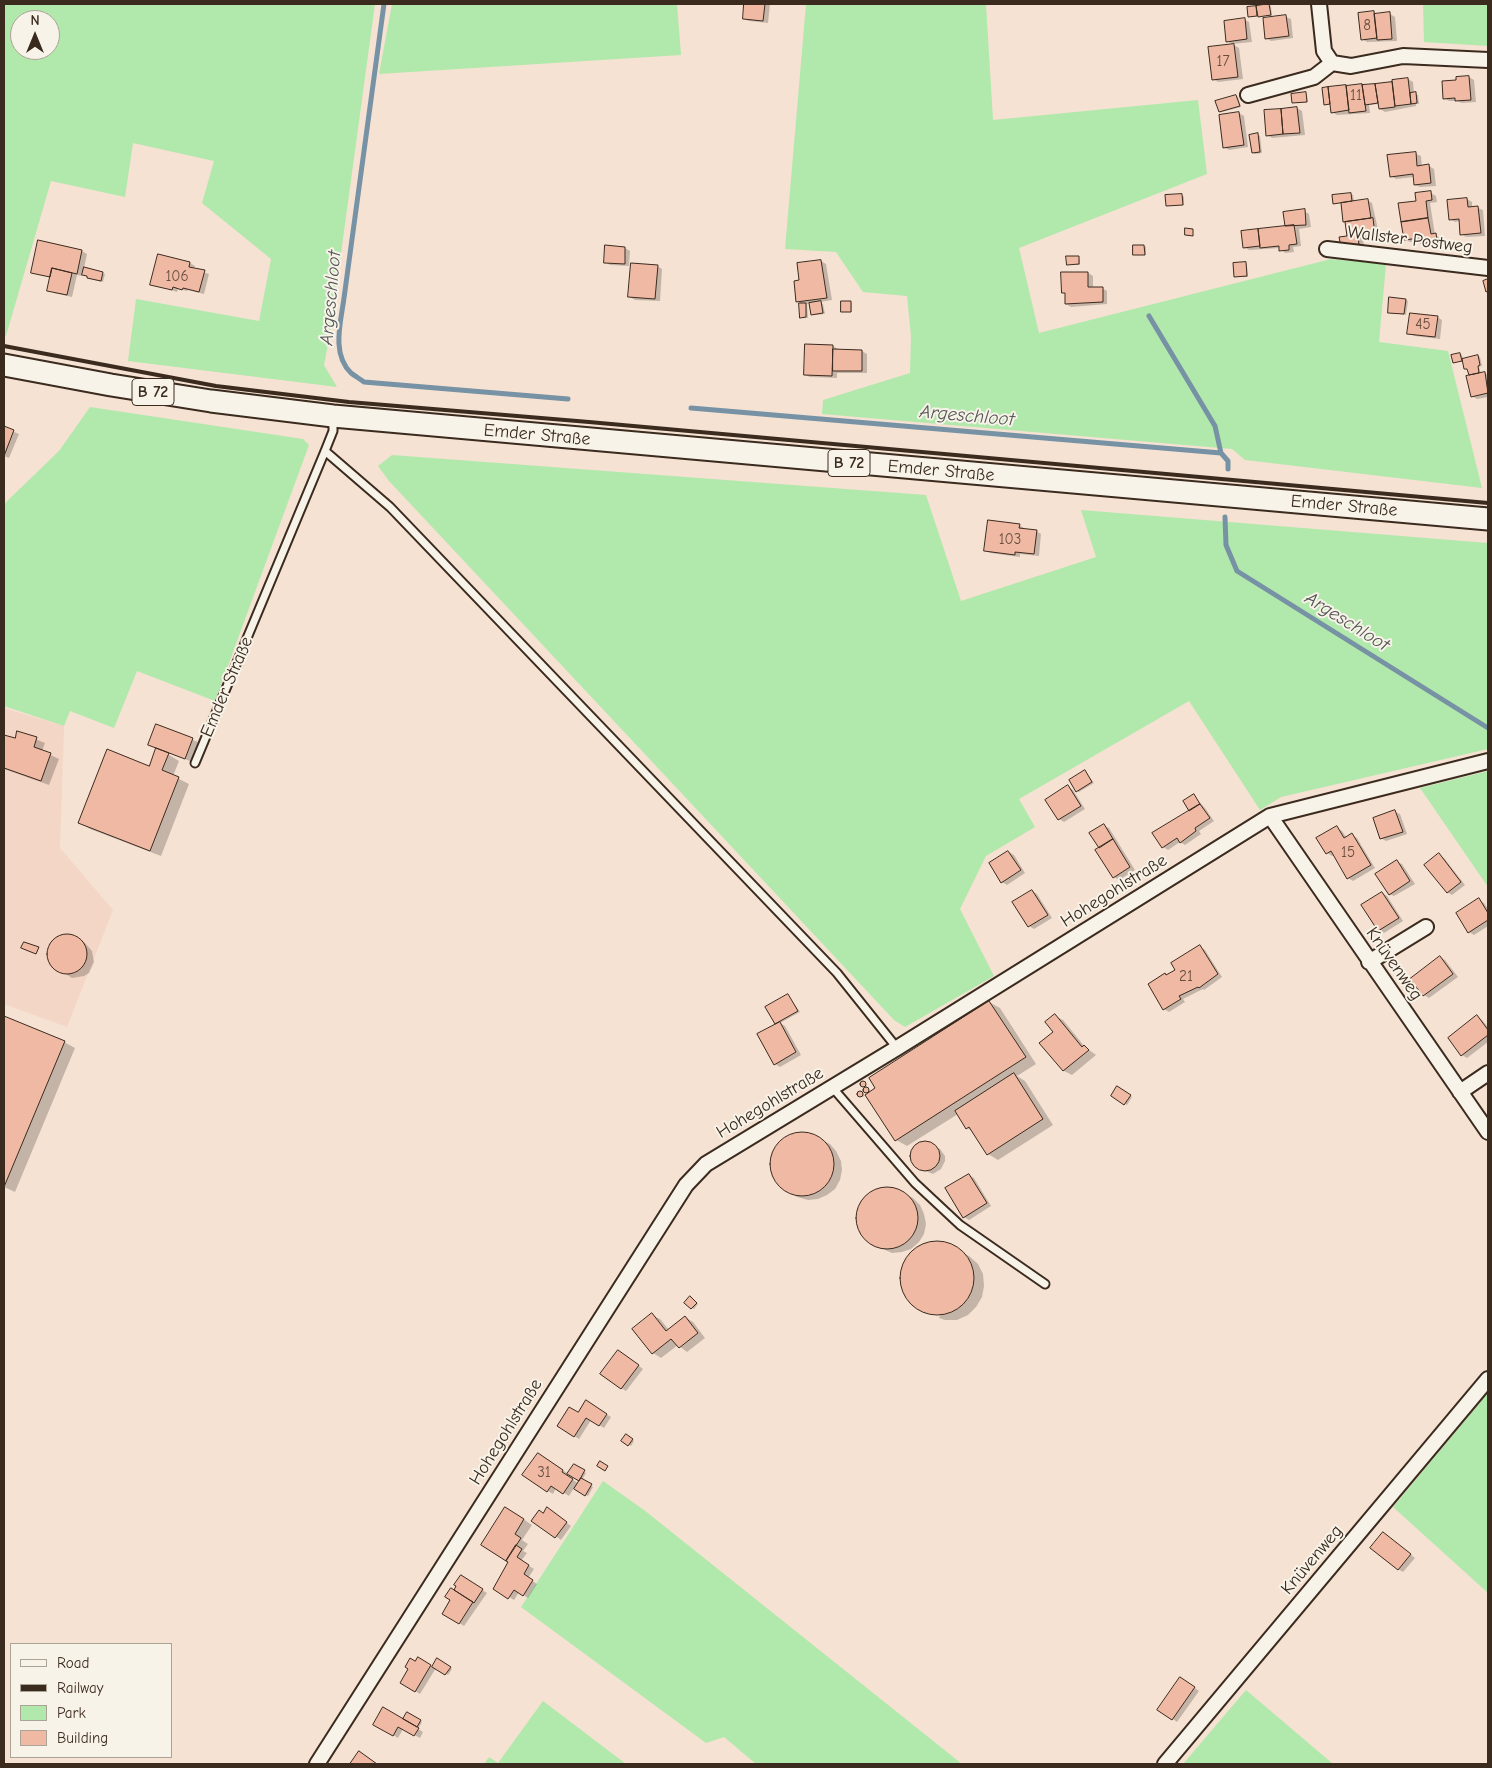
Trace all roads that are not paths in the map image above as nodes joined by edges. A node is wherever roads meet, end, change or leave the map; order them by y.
1 (1319, 4) edge
2 (1488, 60) edge
3 (1332, 63) junction
4 (1248, 95) dead end
5 (1327, 249) dead end
6 (1488, 268) edge
7 (4, 365) edge
8 (334, 416) junction
9 (325, 451) junction
10 (1488, 519) edge
11 (1488, 761) edge
12 (195, 762) dead end
13 (1270, 816) junction
14 (1426, 926) dead end
15 (1369, 962) junction
16 (897, 1048) junction
17 (1488, 1073) edge
18 (832, 1087) junction
19 (1460, 1092) junction
20 (1488, 1132) edge
21 (1045, 1284) dead end
22 (1488, 1379) edge
23 (317, 1764) edge
24 (1165, 1764) edge

1 - 3 street
2 - 3 street
3 - 4 street
5 - 6 street, Wallster Postweg
7 - 8 main road, Emder Straße / B 72
8 - 9 lane, Emder Straße
8 - 10 main road, Emder Straße / B 72
9 - 12 lane, Emder Straße
9 - 16 lane
11 - 13 street, Hohegohlstraße
13 - 15 street, Knüvenweg
13 - 16 street, Hohegohlstraße
14 - 15 street
15 - 19 street, Knüvenweg
16 - 18 street, Hohegohlstraße
17 - 19 street
18 - 21 lane
18 - 23 street, Hohegohlstraße
19 - 20 street, Knüvenweg
22 - 24 street, Knüvenweg

